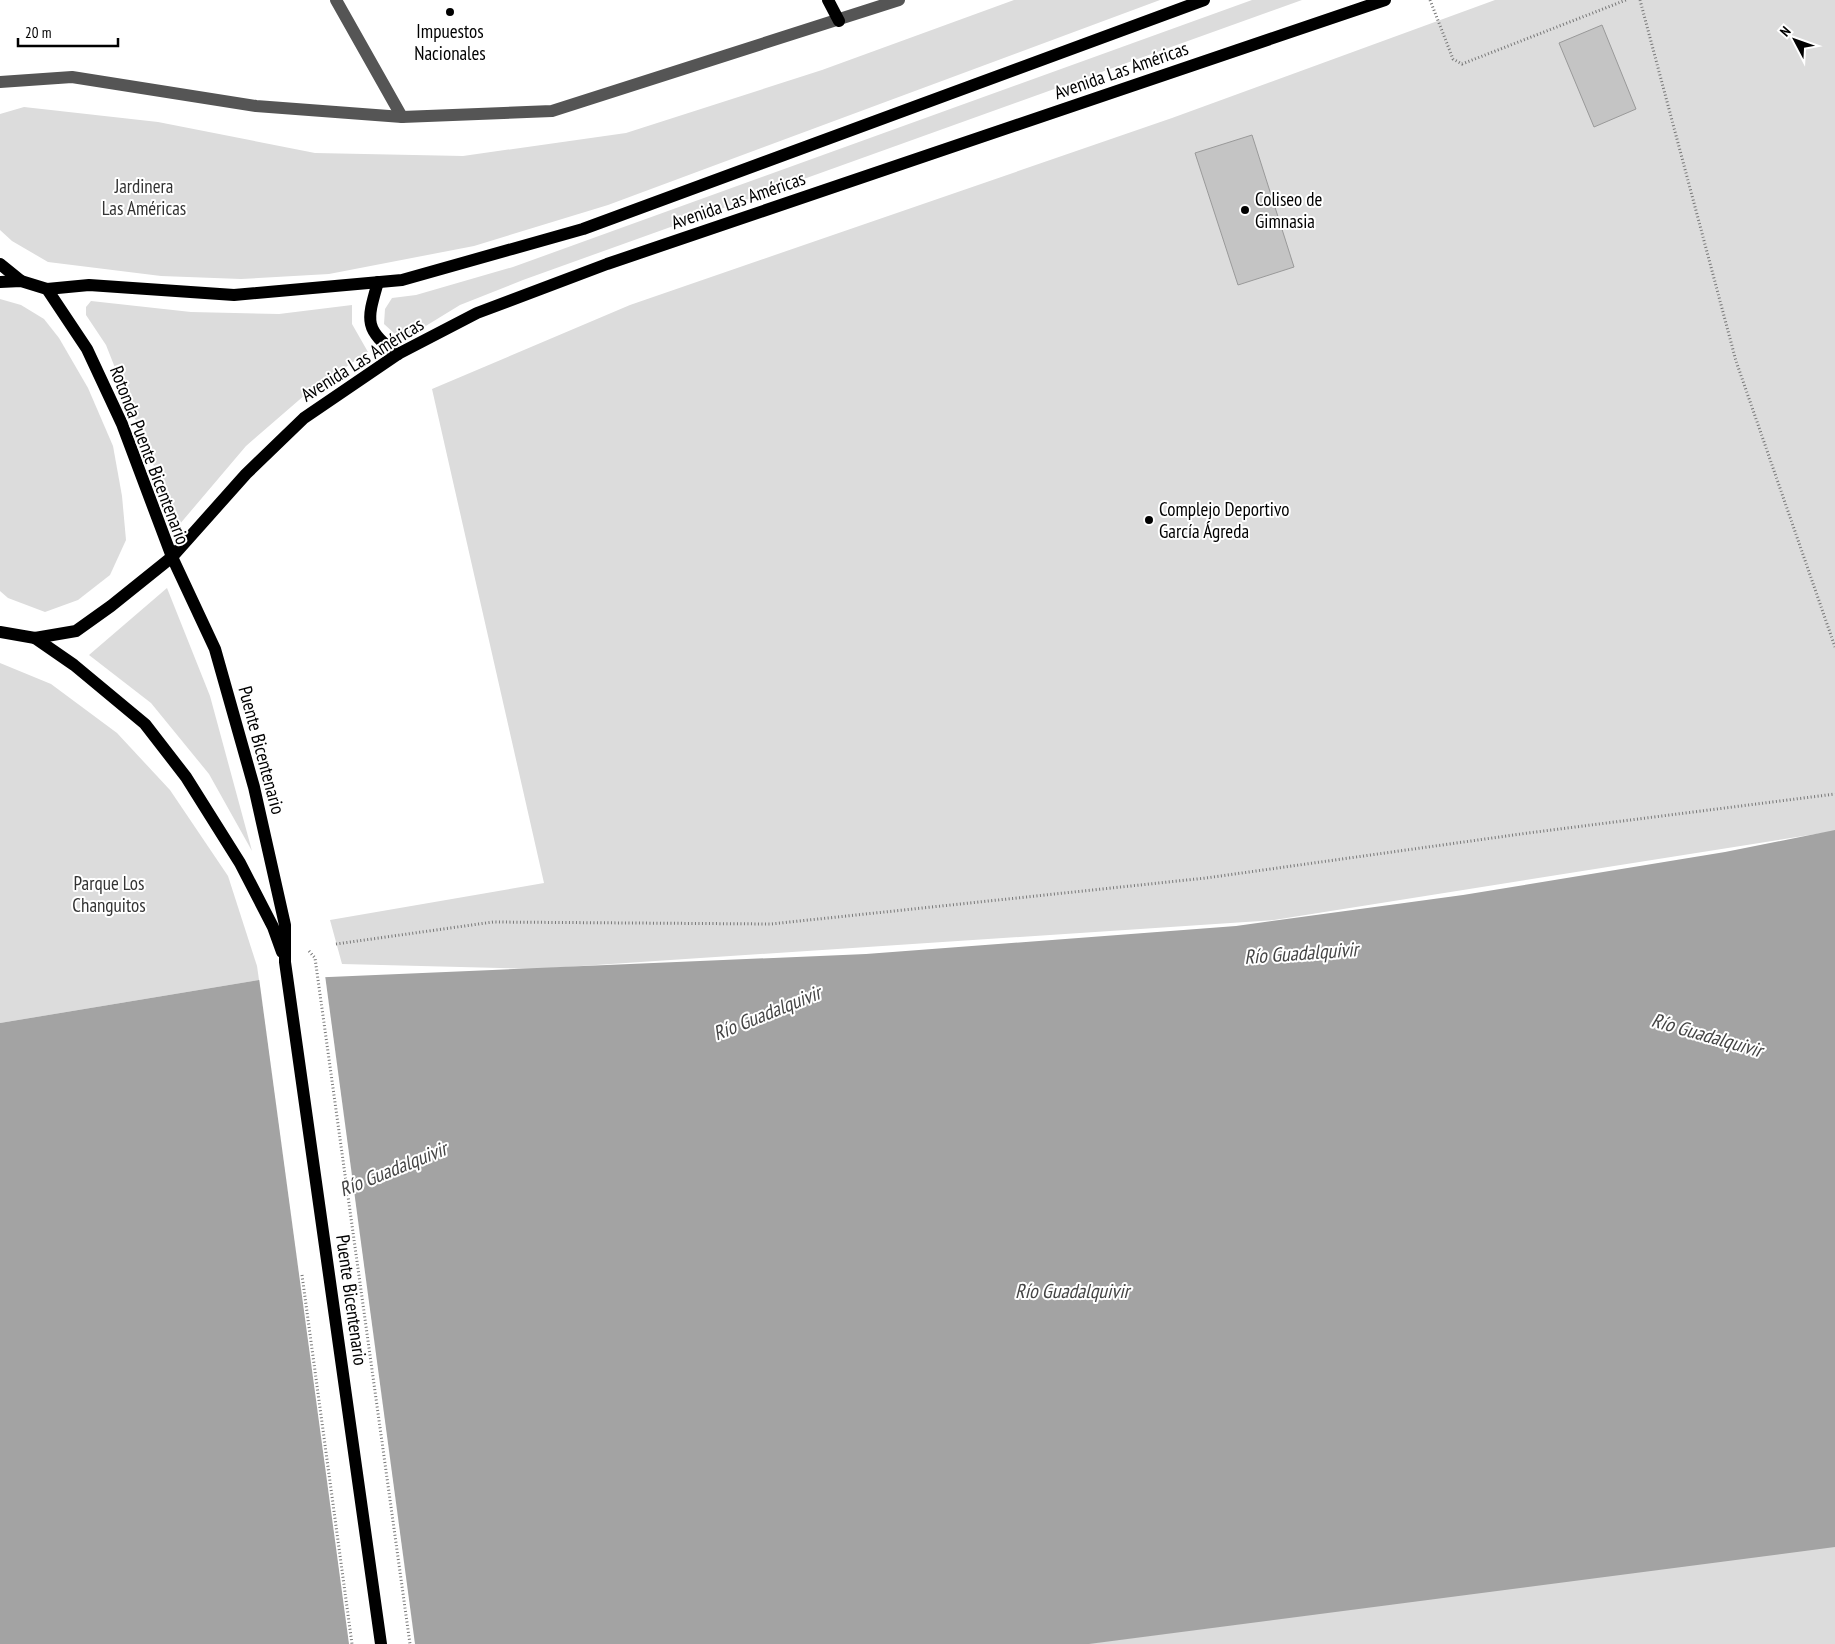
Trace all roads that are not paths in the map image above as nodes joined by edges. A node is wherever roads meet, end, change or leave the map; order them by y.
1 (336, 0) edge
2 (828, 0) edge
3 (899, 0) edge
4 (1204, 0) edge
5 (1385, 0) edge
6 (839, 21) junction
7 (0, 82) edge
8 (402, 117) junction
9 (0, 264) edge
10 (21, 281) junction
11 (0, 282) edge
12 (378, 282) junction
13 (48, 289) junction
14 (398, 354) junction
15 (172, 556) junction
16 (3, 630) edge
17 (35, 638) junction
18 (285, 962) junction
19 (382, 1644) edge

1 - 8 street
2 - 6 main road
3 - 6 street
4 - 12 main road, Avenida Las Américas
5 - 14 main road, Avenida Las Américas
6 - 8 street
7 - 8 street
9 - 10 main road
10 - 11 main road
10 - 13 main road
12 - 13 main road, Avenida Las Américas
12 - 14 main road
13 - 15 main road, Rotonda Puente Bicentenario
14 - 15 main road, Avenida Las Américas
15 - 17 main road, Rotonda Puente Bicentenario
15 - 18 main road, Puente Bicentenario
16 - 17 main road, Rotonda Puente Bicentenario
17 - 18 main road, Puente Bicentenario
18 - 19 main road, Puente Bicentenario

